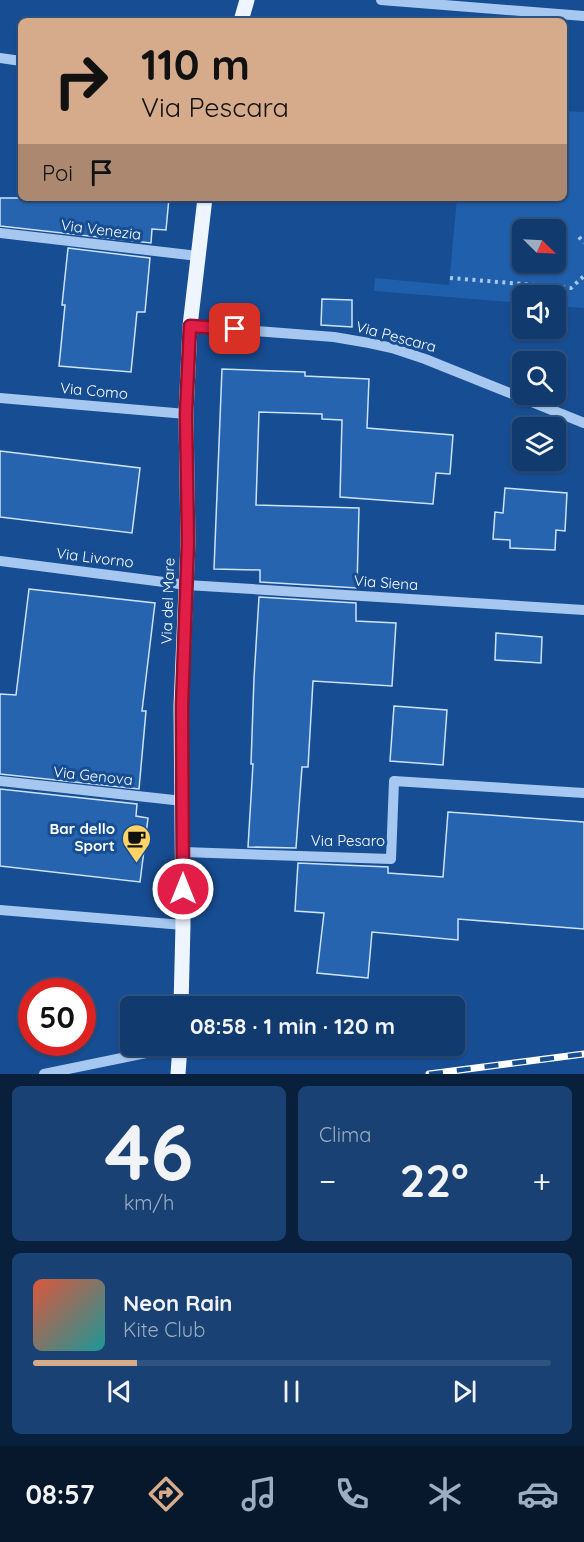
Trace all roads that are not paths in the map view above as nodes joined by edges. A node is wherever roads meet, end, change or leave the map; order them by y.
1 (247, 0) edge
2 (381, 0) edge
3 (584, 16) edge
4 (242, 18) edge
5 (0, 58) edge
6 (18, 61) edge
7 (205, 201) edge
8 (0, 233) edge
9 (198, 256) junction
10 (190, 326) junction
11 (0, 398) edge
12 (186, 414) junction
13 (584, 423) edge
14 (0, 561) edge
15 (187, 585) junction
16 (584, 610) edge
17 (0, 782) edge
18 (584, 794) edge
19 (183, 801) junction
20 (183, 852) junction
21 (0, 910) edge
22 (183, 925) junction
23 (181, 996) edge
24 (131, 1056) edge
25 (179, 1056) edge
26 (44, 1074) edge
27 (178, 1074) edge

1 - 4 main road
2 - 3 street
5 - 6 street
7 - 9 main road, Via del Mare
8 - 9 street, Via Venezia
9 - 10 main road, Via del Mare
10 - 12 main road, Via del Mare
10 - 13 street, Via Pescara
11 - 12 street, Via Como
12 - 15 main road, Via del Mare
14 - 15 street, Via Livorno
15 - 16 street, Via Siena
15 - 19 main road, Via del Mare
17 - 19 street, Via Genova
18 - 20 street, Via Pesaro
19 - 20 main road, Via del Mare
20 - 22 main road, Via del Mare
21 - 22 street
22 - 23 main road, Via del Mare
24 - 26 street
25 - 27 main road

